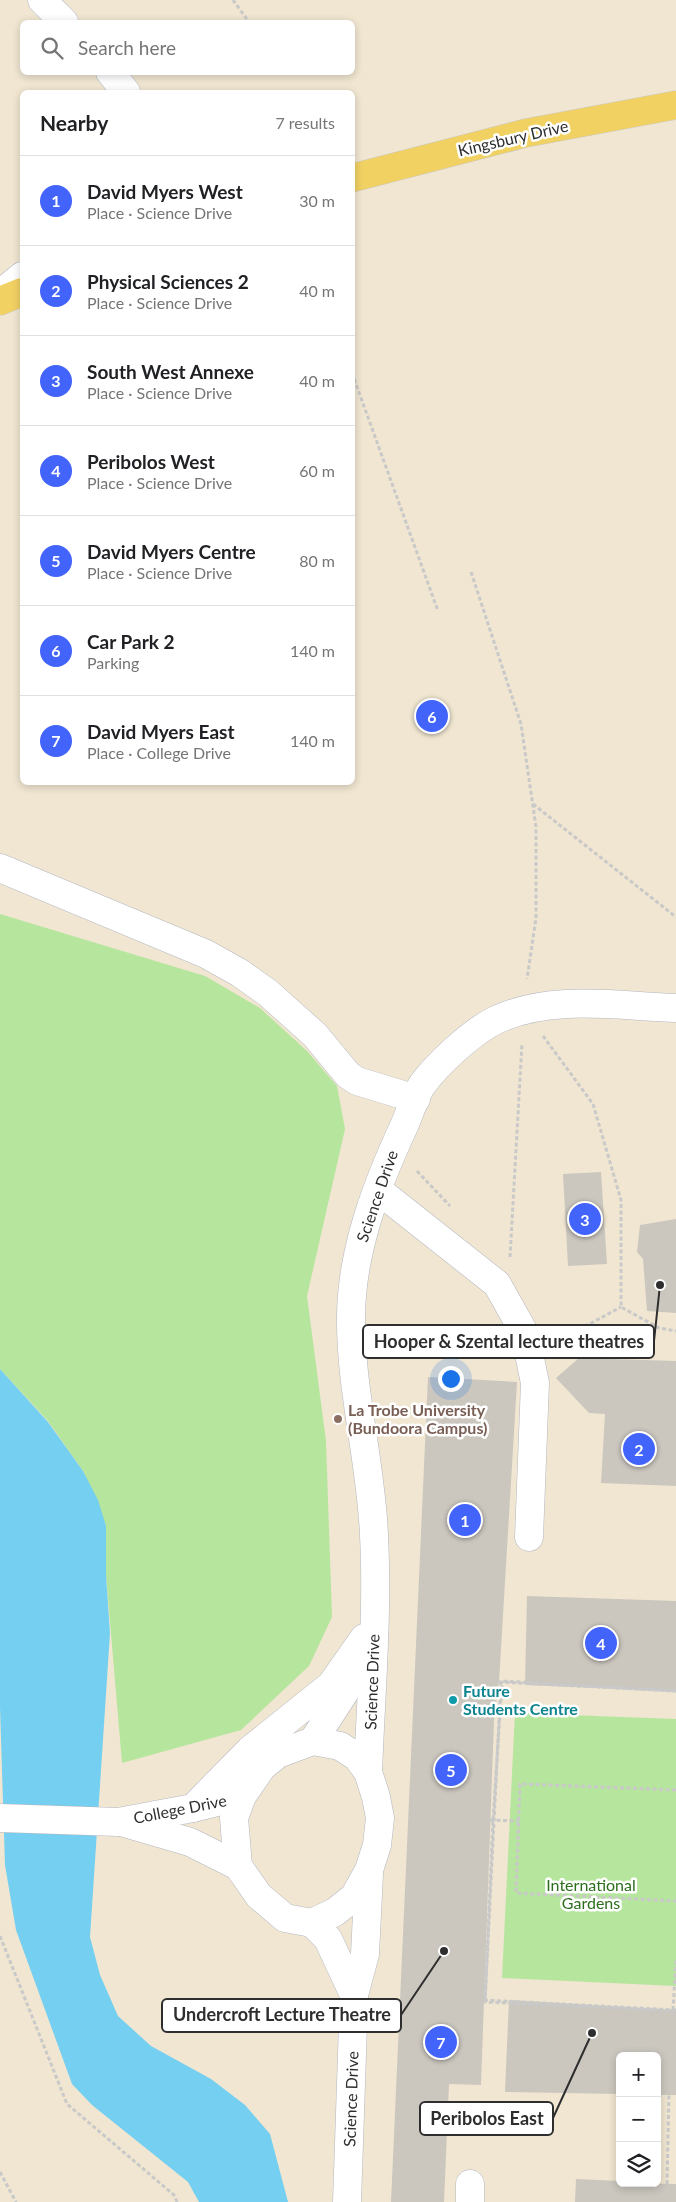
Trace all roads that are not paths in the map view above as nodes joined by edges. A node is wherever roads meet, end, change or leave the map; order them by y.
1 (42, 0) edge
2 (62, 20) edge
3 (104, 75) edge
4 (112, 75) edge
5 (108, 90) edge
6 (124, 90) edge
7 (676, 105) edge
8 (355, 177) edge
9 (20, 278) edge
10 (20, 293) edge
11 (0, 294) edge
12 (0, 301) edge
13 (0, 868) edge
14 (676, 1008) edge
15 (416, 1099) junction
16 (378, 1190) junction
17 (529, 1537) dead end
18 (376, 1593) junction
19 (364, 1638) junction
20 (313, 1741) junction
21 (368, 1772) junction
22 (242, 1796) junction
23 (193, 1808) junction
24 (0, 1818) edge
25 (118, 1822) junction
26 (238, 1866) junction
27 (369, 1870) junction
28 (312, 1922) junction
29 (354, 1995) junction
30 (347, 2202) edge

1 - 2 street
3 - 5 street
4 - 6 street
7 - 8 main road, Kingsbury Drive
9 - 11 street
10 - 12 main road
13 - 15 street
14 - 15 street, Science Drive
15 - 16 street, Science Drive
16 - 17 street
16 - 18 street, Science Drive
18 - 19 street, Science Drive
18 - 21 street, Science Drive
19 - 20 street, Science Drive
19 - 23 street
20 - 21 street
20 - 22 street
21 - 27 street
22 - 23 street, College Drive
22 - 26 street
23 - 25 street, College Drive
24 - 25 street, College Drive
25 - 26 street, College Drive
26 - 28 street
27 - 28 street
27 - 29 street, Science Drive
28 - 29 street, Science Drive
29 - 30 street, Science Drive

